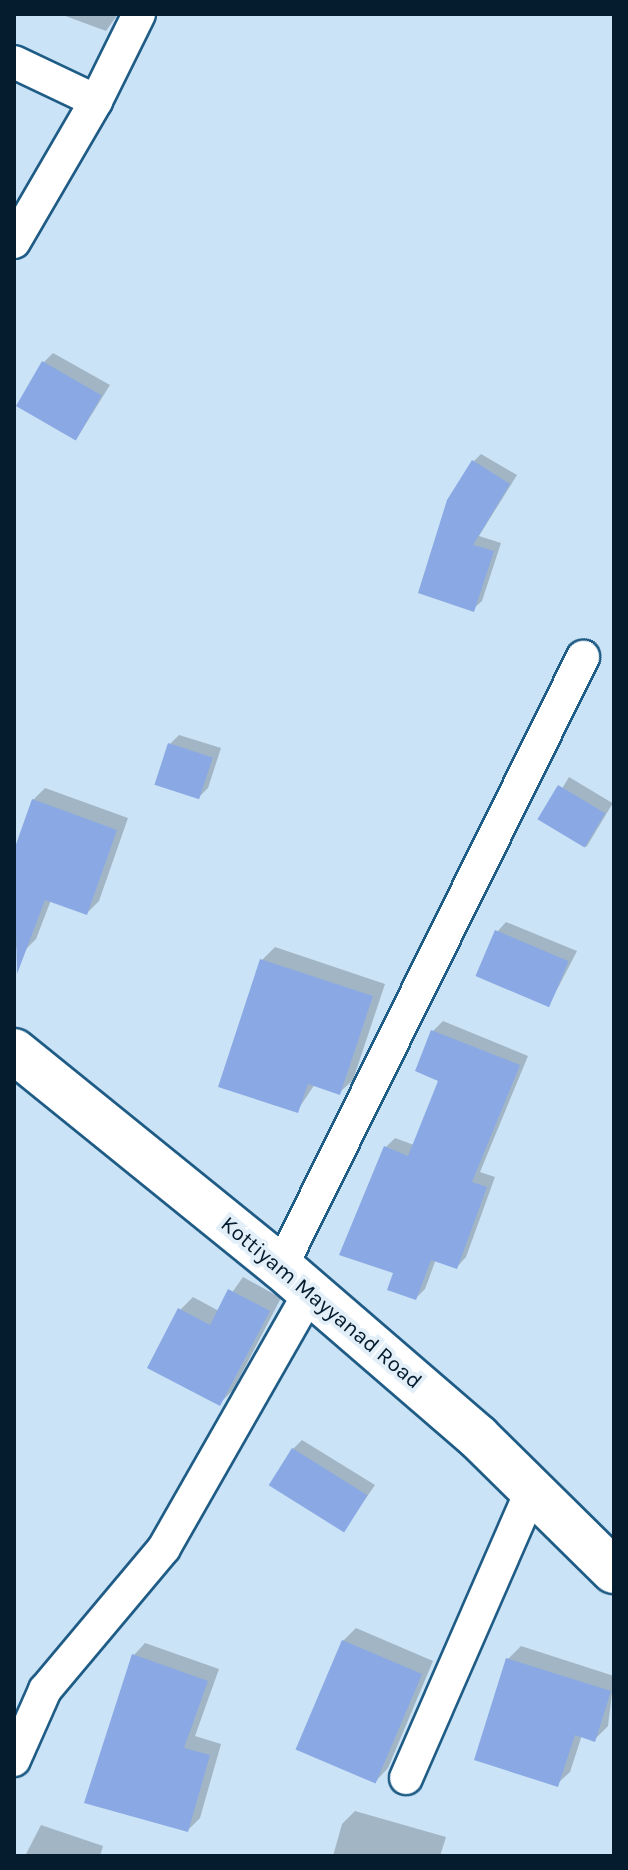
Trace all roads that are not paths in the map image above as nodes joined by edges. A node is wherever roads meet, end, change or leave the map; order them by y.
1 (139, 14) edge
2 (14, 62) edge
3 (96, 101) junction
4 (14, 242) edge
5 (583, 657) dead end
6 (14, 1051) edge
7 (296, 1280) junction
8 (530, 1494) junction
9 (614, 1571) edge
10 (14, 1760) edge
11 (406, 1778) dead end

1 - 3 street
2 - 3 street
3 - 4 street
5 - 7 street
6 - 7 main road, Kottiyam Mayyanad Road
7 - 8 main road, Kottiyam Mayyanad Road
7 - 10 street
8 - 9 main road, Kottiyam Mayyanad Road
8 - 11 street

